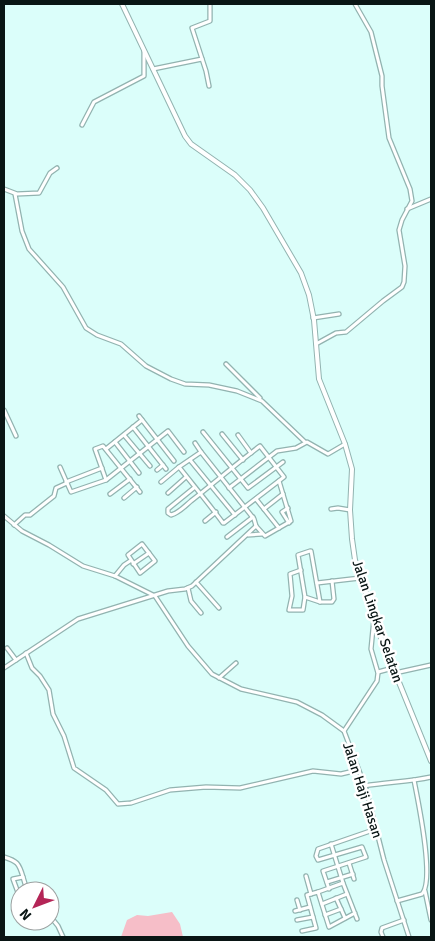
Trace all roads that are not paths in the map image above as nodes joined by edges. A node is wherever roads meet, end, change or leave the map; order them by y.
1 (122, 4) edge
2 (210, 4) edge
3 (355, 4) edge
4 (144, 49) junction
5 (202, 58) junction
6 (152, 70) junction
7 (208, 86) dead end
8 (82, 125) dead end
9 (57, 168) dead end
10 (4, 189) edge
11 (15, 194) junction
12 (431, 199) edge
13 (407, 210) junction
14 (339, 314) dead end
15 (313, 318) junction
16 (316, 344) junction
17 (226, 364) dead end
18 (262, 401) junction
19 (4, 410) edge
20 (139, 416) dead end
21 (142, 420) junction
22 (133, 427) junction
23 (203, 432) dead end
24 (222, 434) dead end
25 (124, 435) junction
26 (238, 435) dead end
27 (16, 436) dead end
28 (158, 440) junction
29 (114, 442) junction
30 (306, 442) junction
31 (195, 443) dead end
32 (345, 444) junction
33 (149, 447) junction
34 (106, 449) junction
35 (184, 452) dead end
36 (201, 452) junction
37 (251, 453) junction
38 (140, 454) junction
39 (269, 457) junction
40 (190, 460) junction
41 (243, 460) junction
42 (174, 461) dead end
43 (130, 462) junction
44 (282, 462) dead end
45 (163, 465) junction
46 (150, 466) dead end
47 (60, 467) dead end
48 (179, 467) junction
49 (276, 467) junction
50 (102, 468) junction
51 (122, 468) junction
52 (232, 468) junction
53 (166, 469) dead end
54 (157, 470) dead end
55 (139, 473) dead end
56 (186, 477) junction
57 (221, 477) junction
58 (241, 478) junction
59 (130, 479) junction
60 (106, 480) junction
61 (66, 482) junction
62 (161, 482) dead end
63 (278, 482) junction
64 (210, 485) junction
65 (137, 487) junction
66 (195, 487) junction
67 (229, 488) junction
68 (140, 492) dead end
69 (168, 493) dead end
70 (110, 494) dead end
71 (200, 494) junction
72 (283, 494) junction
73 (186, 495) junction
74 (124, 498) dead end
75 (256, 499) junction
76 (191, 501) junction
77 (244, 508) junction
78 (288, 508) junction
79 (264, 509) junction
80 (331, 509) dead end
81 (350, 510) junction
82 (216, 512) junction
83 (235, 515) junction
84 (4, 516) edge
85 (253, 518) junction
86 (205, 521) dead end
87 (289, 523) junction
88 (14, 525) junction
89 (256, 526) junction
90 (279, 528) junction
91 (262, 534) junction
92 (247, 535) junction
93 (227, 536) dead end
94 (149, 553) junction
95 (132, 562) junction
96 (301, 570) junction
97 (115, 576) junction
98 (360, 578) junction
99 (332, 581) junction
100 (196, 582) junction
101 (317, 583) junction
102 (188, 588) junction
103 (155, 596) junction
104 (305, 597) junction
105 (320, 602) junction
106 (219, 608) dead end
107 (201, 613) dead end
108 (374, 618) junction
109 (7, 648) dead end
110 (26, 653) junction
111 (16, 660) junction
112 (236, 663) dead end
113 (431, 666) edge
114 (4, 668) edge
115 (393, 668) junction
116 (378, 672) junction
117 (395, 673) junction
118 (219, 678) junction
119 (344, 731) junction
120 (431, 761) edge
121 (358, 770) junction
122 (431, 777) edge
123 (414, 780) junction
124 (364, 786) junction
125 (376, 829) junction
126 (330, 844) junction
127 (334, 855) junction
128 (4, 857) edge
129 (349, 863) junction
130 (338, 866) junction
131 (352, 874) junction
132 (23, 876) junction
133 (306, 876) dead end
134 (341, 878) junction
135 (354, 879) dead end
136 (15, 881) edge
137 (24, 881) edge
138 (327, 882) junction
139 (343, 883) junction
140 (329, 888) junction
141 (425, 890) junction
142 (318, 892) junction
143 (312, 894) junction
144 (347, 894) junction
145 (336, 898) junction
146 (297, 900) dead end
147 (397, 901) junction
148 (322, 904) junction
149 (310, 907) junction
150 (341, 909) junction
151 (300, 910) junction
152 (295, 911) dead end
153 (355, 913) junction
154 (325, 914) junction
155 (313, 916) junction
156 (345, 918) junction
157 (357, 919) dead end
158 (297, 920) dead end
159 (404, 920) junction
160 (431, 920) edge
161 (302, 931) dead end
162 (383, 937) edge
163 (410, 937) edge

1 - 4 street, Jalan Lingkar Selatan
2 - 5 street
3 - 13 street
4 - 6 street, Jalan Lingkar Selatan
4 - 8 street
5 - 6 street
5 - 7 street
6 - 15 street, Jalan Lingkar Selatan
9 - 11 street
10 - 11 street
11 - 18 street
12 - 13 street
13 - 16 street
14 - 15 street
15 - 16 street, Jalan Lingkar Selatan
16 - 32 street, Jalan Lingkar Selatan
17 - 18 street
18 - 30 street
19 - 27 street
20 - 21 street
21 - 22 street
21 - 28 street
22 - 25 street
22 - 33 street
23 - 52 street
24 - 41 street
25 - 29 street
25 - 38 street
26 - 37 street
28 - 33 street
28 - 35 street
28 - 42 street
29 - 34 street
29 - 43 street
30 - 32 street
30 - 39 street
31 - 36 street
32 - 81 street, Jalan Lingkar Selatan
33 - 38 street
33 - 45 street
34 - 50 street
34 - 51 street
36 - 40 street
36 - 57 street
37 - 39 street
37 - 41 street
38 - 43 street
38 - 46 street
39 - 49 street
39 - 58 street
40 - 48 street
40 - 64 street
41 - 52 street
43 - 51 street
43 - 55 street
44 - 49 street
45 - 53 street
45 - 54 street
47 - 61 street
48 - 56 street
48 - 62 street
49 - 58 street
49 - 63 street
50 - 60 street
50 - 61 street
51 - 59 street
51 - 60 street
52 - 57 street
52 - 58 street
56 - 66 street
56 - 69 street
57 - 64 street
57 - 67 street
58 - 67 street
59 - 65 street
59 - 70 street
60 - 61 street
61 - 88 street
63 - 72 street
63 - 75 street
64 - 71 street
64 - 83 street
65 - 68 street
65 - 74 street
66 - 71 street
66 - 73 street
67 - 77 street
71 - 76 street
71 - 82 street
72 - 78 street
72 - 79 street
73 - 76 street
73 - 76 street
75 - 77 street
75 - 79 street
77 - 83 street
77 - 85 street
78 - 87 street
78 - 87 street
79 - 90 street
80 - 81 street
81 - 98 street, Jalan Lingkar Selatan
82 - 83 street
82 - 86 street
84 - 88 street
85 - 89 street
85 - 93 street
87 - 90 street
88 - 97 street
89 - 91 street
89 - 92 street
90 - 91 street
91 - 92 street
92 - 100 street
94 - 95 street
94 - 95 street
94 - 95 street
95 - 97 street
96 - 101 street
96 - 104 street
96 - 104 street
97 - 103 street
98 - 99 street
98 - 108 street, Jalan Lingkar Selatan
99 - 101 street
99 - 105 street
100 - 102 street
100 - 106 street
101 - 105 street
102 - 103 street
102 - 107 street
103 - 110 street
103 - 118 street, Jalan Haji Hasan
104 - 105 street
108 - 115 street, Jalan Lingkar Selatan
108 - 116 street
109 - 111 street
110 - 111 street
110 - 121 street
111 - 114 street
112 - 118 street
113 - 117 street
115 - 116 street
115 - 117 street, Jalan Lingkar Selatan
116 - 119 street
117 - 120 street, Jalan Lingkar Selatan
118 - 119 street, Jalan Haji Hasan
119 - 121 street, Jalan Haji Hasan
121 - 124 street, Jalan Haji Hasan
122 - 123 street
123 - 124 street
123 - 141 street
124 - 125 street, Jalan Haji Hasan
125 - 126 street
125 - 147 street, Jalan Haji Hasan
126 - 127 street
126 - 127 street
127 - 129 street
127 - 130 street
128 - 132 street
129 - 130 street
129 - 131 street
130 - 134 street
130 - 138 street
131 - 134 street
131 - 135 street
132 - 136 street
132 - 137 street
133 - 143 street
134 - 138 street
134 - 139 street
138 - 140 street
139 - 140 street
139 - 144 street
140 - 142 street
141 - 147 street
141 - 160 street
142 - 143 street
142 - 148 street
143 - 149 street
144 - 145 street
144 - 153 street
145 - 148 street
145 - 150 street
146 - 151 street
147 - 159 street, Jalan Haji Hasan
148 - 154 street
149 - 151 street
149 - 155 street
150 - 154 street
150 - 156 street
151 - 152 street
153 - 156 street
153 - 157 street
154 - 156 street
155 - 158 street
155 - 161 street
159 - 162 street
159 - 163 street, Jalan Haji Hasan

